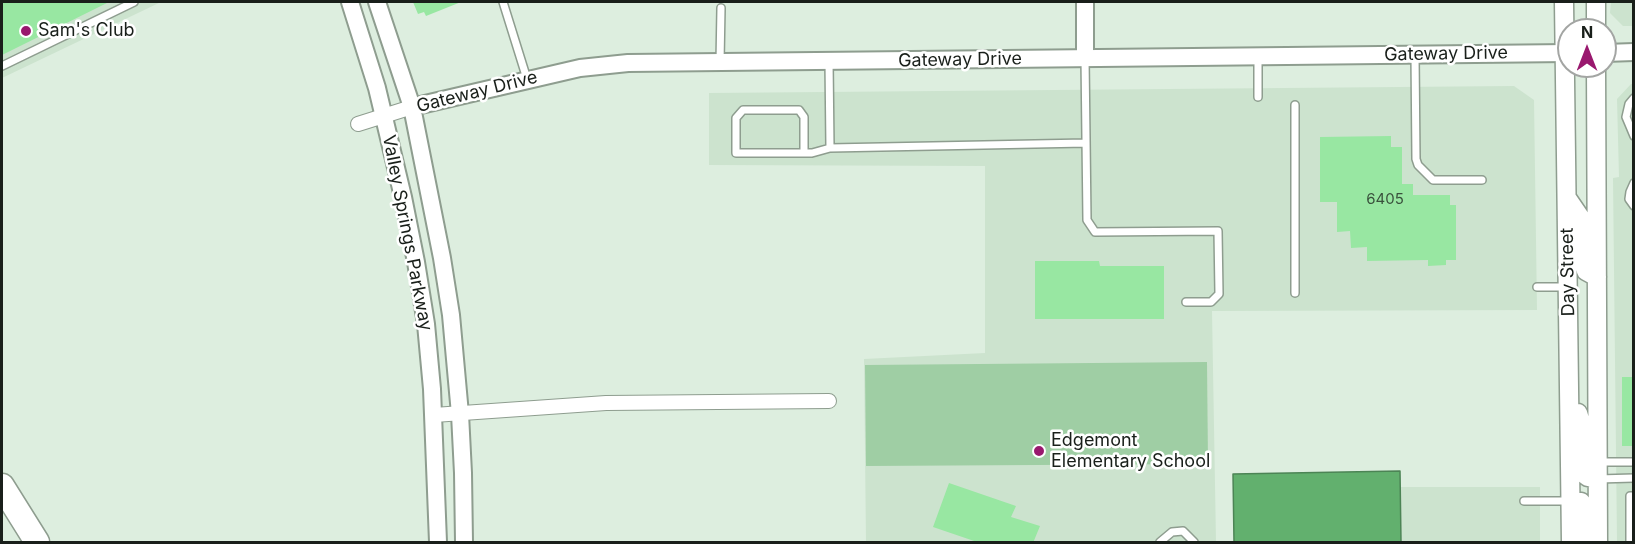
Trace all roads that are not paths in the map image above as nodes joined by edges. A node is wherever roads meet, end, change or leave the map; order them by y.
1 (134, 2) edge
2 (350, 2) edge
3 (377, 2) edge
4 (503, 2) edge
5 (1085, 2) edge
6 (1564, 2) edge
7 (1596, 2) edge
8 (721, 8) dead end
9 (1565, 18) edge
10 (1596, 18) edge
11 (1634, 52) edge
12 (1557, 53) edge
13 (1617, 53) edge
14 (1415, 55) junction
15 (1258, 56) junction
16 (1085, 58) junction
17 (829, 61) junction
18 (720, 62) junction
19 (2, 66) edge
20 (1567, 78) edge
21 (1596, 78) edge
22 (527, 80) junction
23 (1258, 97) dead end
24 (1634, 98) edge
25 (1295, 105) dead end
26 (412, 107) junction
27 (384, 116) junction
28 (358, 123) dead end
29 (1634, 136) edge
30 (1086, 143) junction
31 (830, 148) junction
32 (804, 153) junction
33 (1482, 180) dead end
34 (1634, 183) edge
35 (1567, 198) junction
36 (1634, 206) edge
37 (1597, 277) junction
38 (1568, 286) junction
39 (1537, 287) dead end
40 (1295, 293) dead end
41 (1186, 302) dead end
42 (1570, 389) junction
43 (829, 401) dead end
44 (460, 414) junction
45 (434, 415) junction
46 (1634, 462) edge
47 (1598, 470) junction
48 (1634, 478) edge
49 (2, 486) edge
50 (1634, 496) edge
51 (1524, 501) dead end
52 (1570, 501) junction
53 (2, 502) edge
54 (15, 543) edge
55 (37, 543) edge
56 (438, 543) edge
57 (464, 543) edge
58 (1160, 543) edge
59 (1194, 543) edge
60 (1571, 543) edge
61 (1585, 543) edge
62 (1598, 543) edge
63 (1630, 543) edge

1 - 19 lane
2 - 27 street, Valley Springs Parkway
3 - 26 street, Valley Springs Parkway
4 - 22 lane
5 - 16 street
6 - 9 main road, Day Street
7 - 10 main road
8 - 18 lane
11 - 13 street
12 - 14 street, Gateway Drive
14 - 15 street, Gateway Drive
14 - 33 lane
15 - 16 street, Gateway Drive
15 - 23 lane
16 - 17 street, Gateway Drive
16 - 30 lane
17 - 18 street, Gateway Drive
17 - 31 lane
18 - 22 street, Gateway Drive
20 - 35 main road, Day Street
21 - 37 main road, Day Street
22 - 26 street, Gateway Drive
24 - 29 lane
25 - 40 lane
26 - 27 street, Gateway Drive
26 - 44 street, Valley Springs Parkway
27 - 28 street, Gateway Drive
27 - 45 street, Valley Springs Parkway
30 - 31 lane
30 - 41 lane
31 - 32 lane
32 - 32 lane
34 - 36 lane
35 - 37 main road
35 - 38 main road, Day Street
37 - 47 main road, Day Street
38 - 39 lane
38 - 42 main road, Day Street
42 - 47 main road
42 - 52 main road, Day Street
43 - 44 street
44 - 45 street
44 - 57 street, Valley Springs Parkway
45 - 56 street, Valley Springs Parkway
46 - 47 lane
47 - 48 lane
47 - 62 main road, Day Street
49 - 55 highway
50 - 63 lane
51 - 52 lane
52 - 60 main road, Day Street
52 - 61 main road
53 - 54 highway
58 - 59 lane

